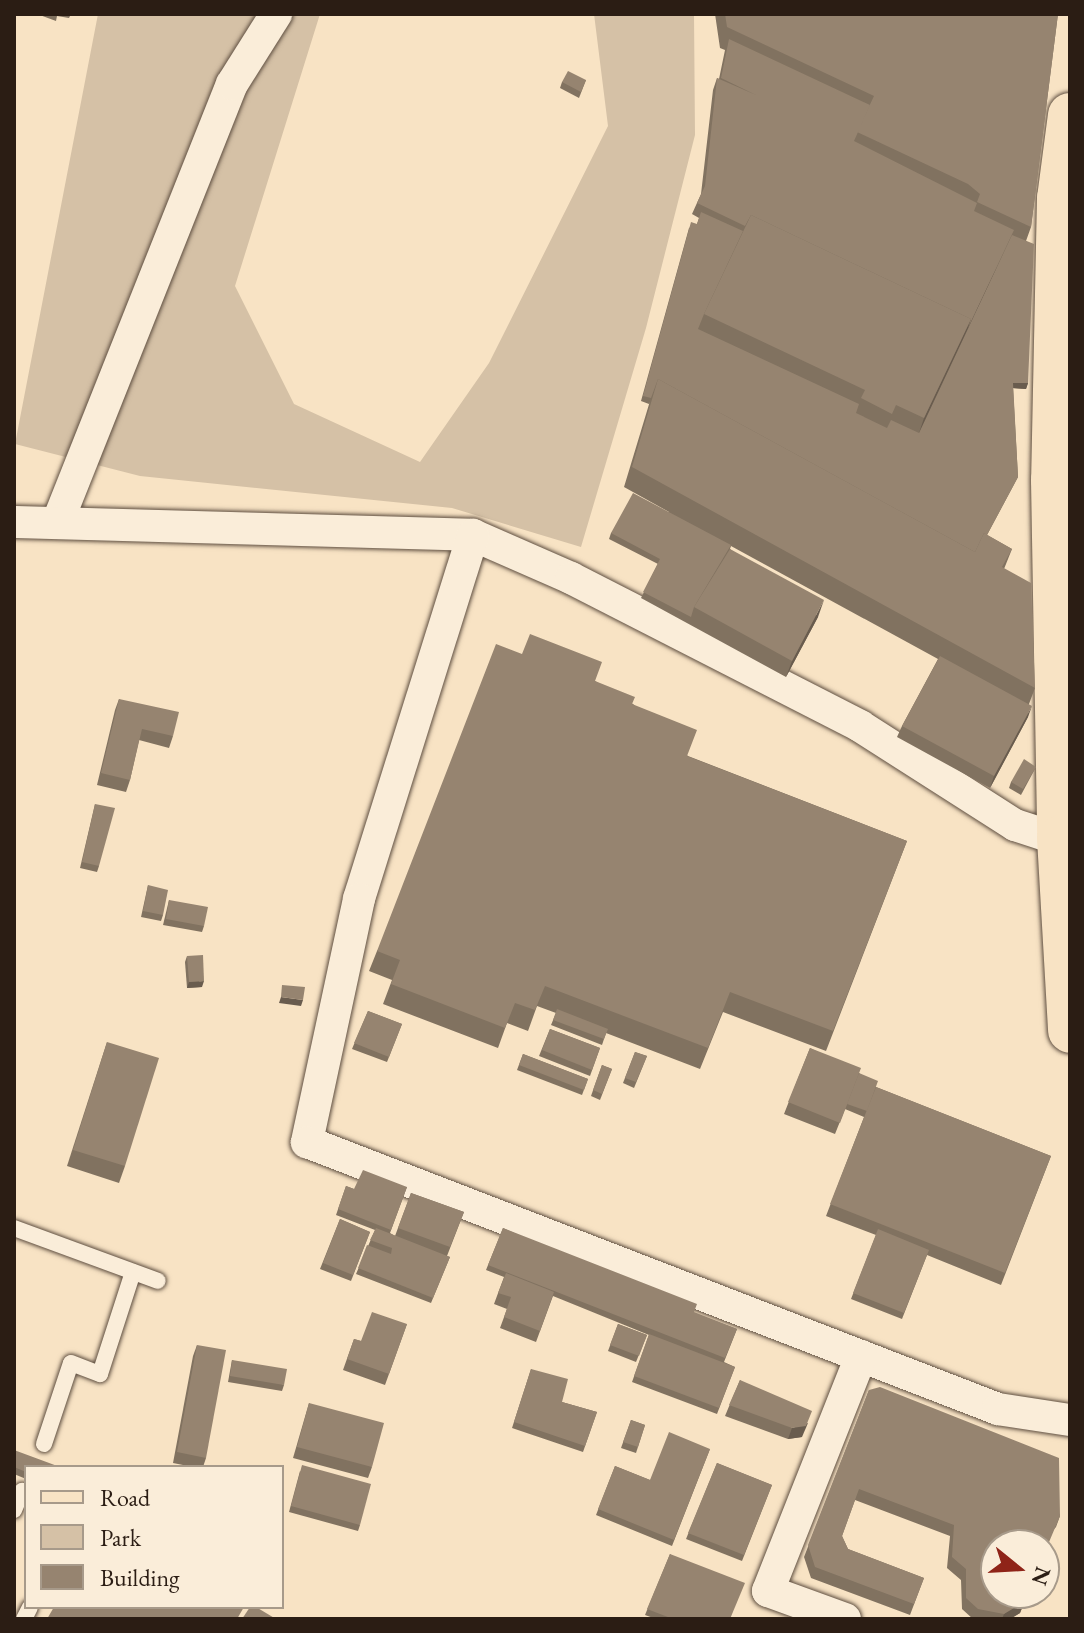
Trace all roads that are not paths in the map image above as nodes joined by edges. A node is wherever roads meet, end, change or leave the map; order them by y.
1 (276, 14) edge
2 (1070, 115) edge
3 (58, 521) junction
4 (14, 522) edge
5 (473, 535) junction
6 (1064, 841) edge
7 (1070, 1031) edge
8 (14, 1228) edge
9 (133, 1272) junction
10 (158, 1281) dead end
11 (861, 1356) junction
12 (1070, 1420) edge
13 (44, 1444) dead end
14 (22, 1491) dead end
15 (14, 1510) edge
16 (845, 1619) edge

1 - 3 street
2 - 6 main road
3 - 4 street
3 - 5 street
5 - 6 street
5 - 11 street
6 - 7 main road
8 - 9 lane
9 - 10 lane
9 - 13 lane
11 - 12 street
11 - 16 street
14 - 15 lane

